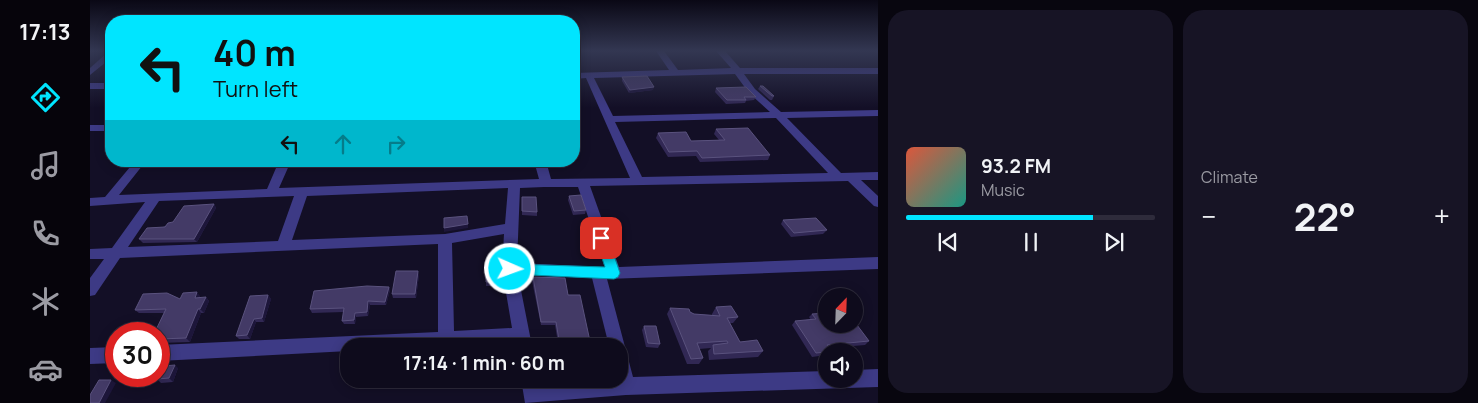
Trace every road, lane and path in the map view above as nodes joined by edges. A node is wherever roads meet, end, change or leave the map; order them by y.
1 (674, 70) edge
2 (738, 71) junction
3 (878, 71) edge
4 (676, 73) junction
5 (580, 76) edge
6 (589, 76) junction
7 (90, 86) edge
8 (105, 86) edge
9 (878, 113) edge
10 (778, 115) junction
11 (610, 118) junction
12 (90, 128) edge
13 (105, 128) edge
14 (136, 167) edge
15 (282, 167) edge
16 (542, 167) edge
17 (878, 176) edge
18 (845, 178) junction
19 (638, 181) junction
20 (514, 184) junction
21 (546, 184) junction
22 (583, 184) junction
23 (302, 192) junction
24 (271, 193) junction
25 (155, 197) junction
26 (108, 201) junction
27 (90, 202) edge
28 (878, 203) edge
29 (512, 228) junction
30 (445, 239) junction
31 (282, 246) junction
32 (116, 253) junction
33 (90, 254) edge
34 (878, 263) edge
35 (510, 269) junction
36 (606, 273) junction
37 (90, 290) edge
38 (446, 338) edge
39 (522, 338) edge
40 (616, 338) edge
41 (340, 345) edge
42 (170, 353) edge
43 (105, 355) edge
44 (90, 356) edge
45 (878, 378) edge
46 (628, 386) edge
47 (588, 388) edge
48 (532, 391) edge

1 - 4 street
2 - 3 street
2 - 4 street
2 - 10 street
4 - 6 street
5 - 6 street
6 - 11 street
7 - 8 street
9 - 10 street
10 - 11 street
10 - 18 street
11 - 19 street
12 - 13 street
14 - 26 street
15 - 24 street
16 - 21 street
17 - 18 street
18 - 19 street
18 - 28 street
19 - 22 street
20 - 21 street
20 - 23 street
20 - 29 street
21 - 22 street
22 - 36 street
23 - 24 street
23 - 31 street
24 - 25 street
25 - 26 street
25 - 32 street
26 - 27 street
29 - 30 street
29 - 35 street
30 - 31 street
30 - 38 street
31 - 32 street
32 - 33 street
32 - 37 street
34 - 36 street
35 - 36 street
35 - 39 street
36 - 40 street
41 - 42 street
43 - 44 street
45 - 46 street
47 - 48 street

